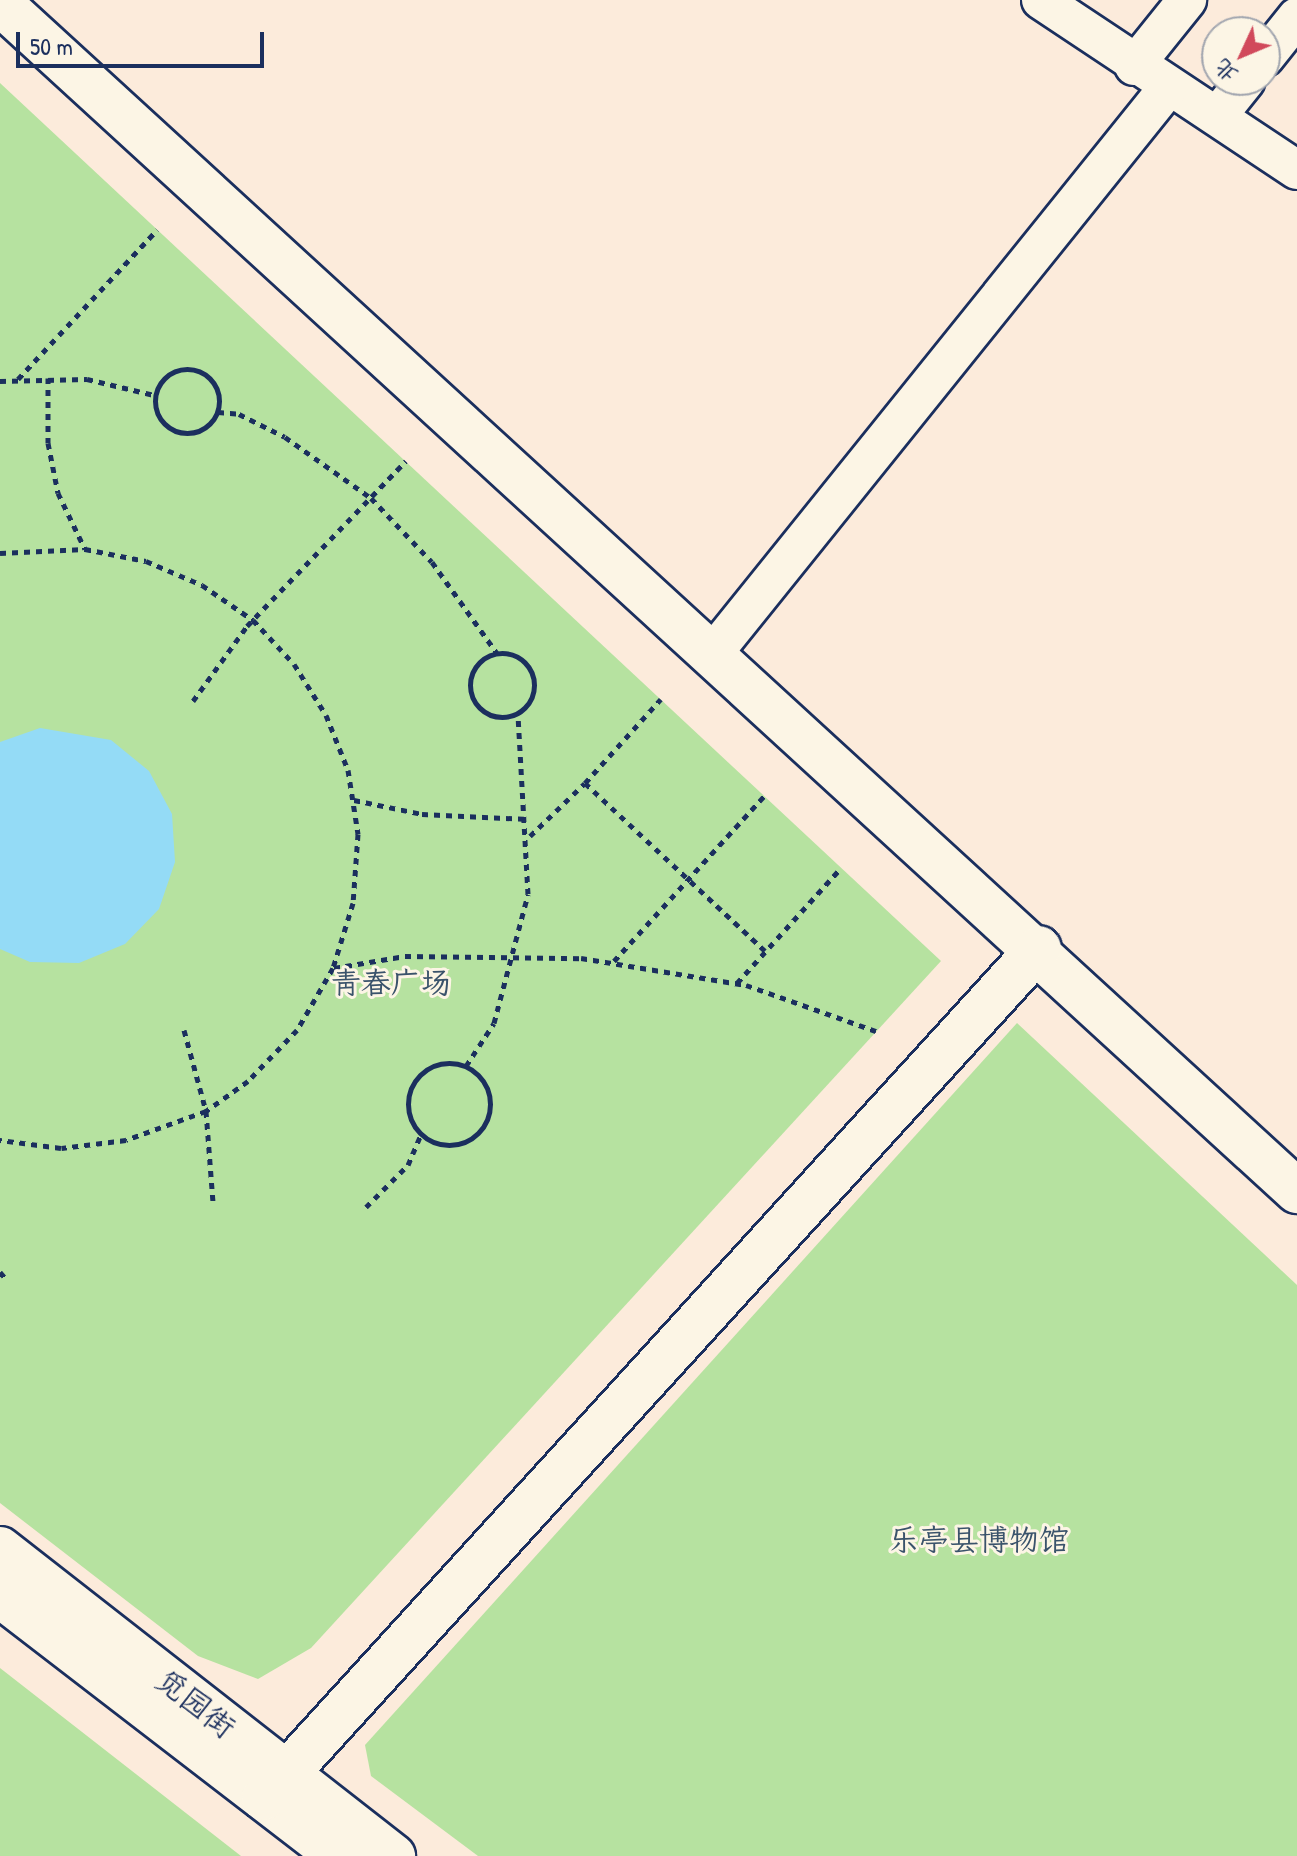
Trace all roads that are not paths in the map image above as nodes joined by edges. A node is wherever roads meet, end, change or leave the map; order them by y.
1 (1041, 0) edge
2 (1187, 0) edge
3 (0, 3) edge
4 (1297, 17) edge
5 (1281, 37) edge
6 (1134, 66) junction
7 (1167, 89) junction
8 (1233, 96) edge
9 (1219, 114) junction
10 (1297, 170) edge
11 (714, 652) junction
12 (1039, 948) junction
13 (1297, 1191) edge
14 (0, 1549) edge
15 (0, 1595) edge
16 (275, 1786) junction
17 (339, 1856) edge
18 (393, 1856) edge

1 - 6 street
2 - 6 street
3 - 11 street
4 - 5 street
6 - 7 street
7 - 9 street
7 - 11 street
8 - 9 street
9 - 10 street
11 - 12 street
12 - 13 street
12 - 16 street
14 - 16 street, 觅园街
15 - 16 street, 觅园街
16 - 17 street, 觅园街
16 - 18 street, 觅园街

